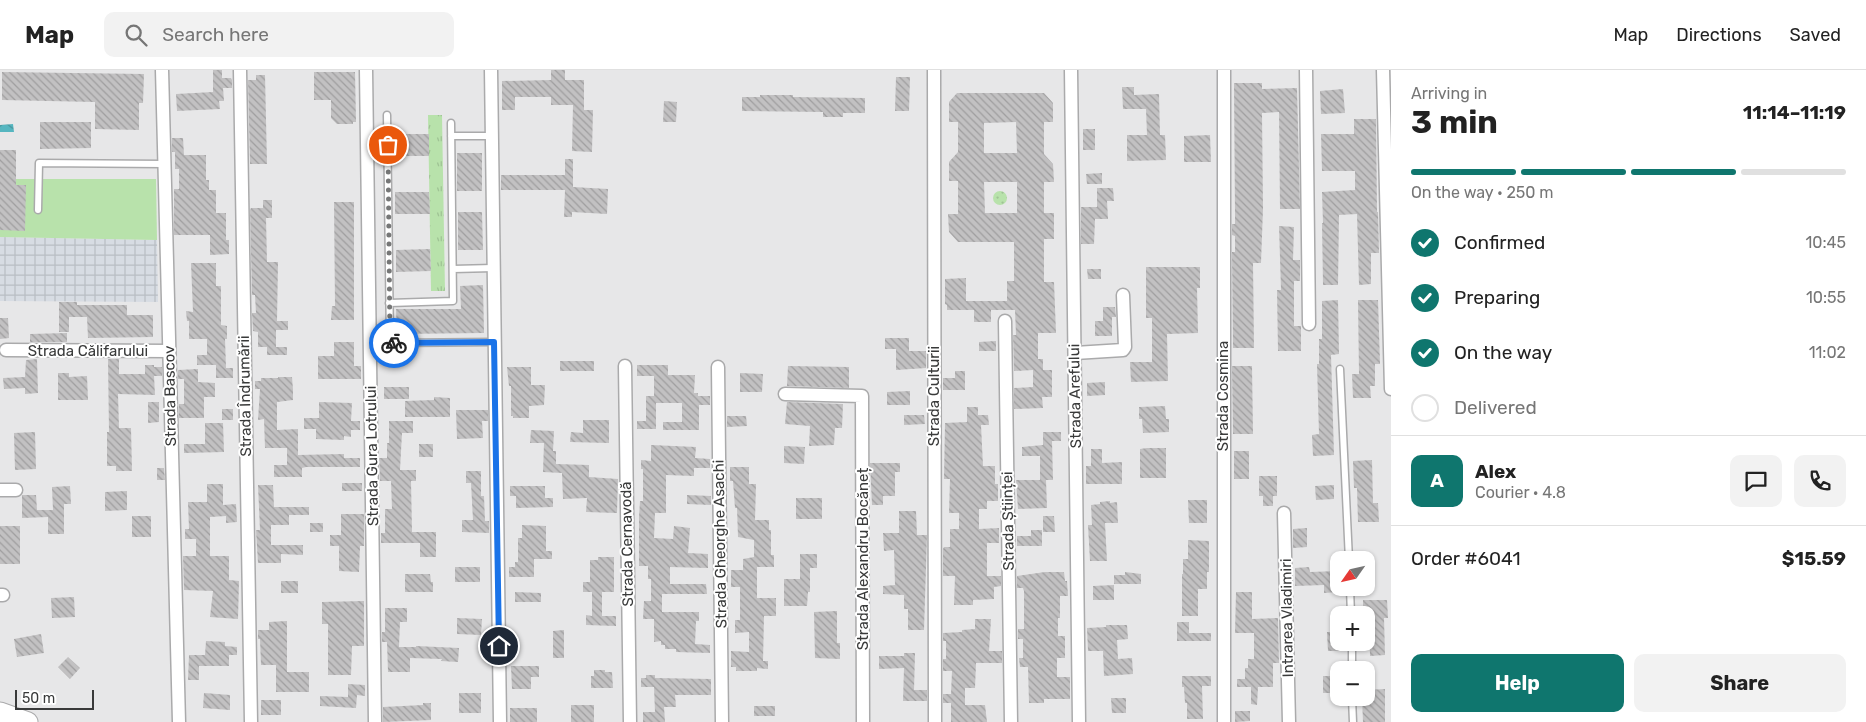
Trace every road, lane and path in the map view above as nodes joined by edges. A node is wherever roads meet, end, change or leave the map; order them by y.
1 (162, 70) edge
2 (240, 70) edge
3 (366, 70) edge
4 (491, 70) edge
5 (934, 70) edge
6 (1072, 70) edge
7 (1224, 70) edge
8 (1306, 70) edge
9 (1384, 70) edge
10 (387, 115) dead end
11 (451, 123) dead end
12 (451, 136) junction
13 (491, 136) junction
14 (164, 164) junction
15 (38, 210) dead end
16 (493, 268) junction
17 (453, 269) junction
18 (1123, 295) dead end
19 (390, 303) junction
20 (1005, 321) dead end
21 (1309, 324) dead end
22 (494, 342) junction
23 (6, 350) dead end
24 (169, 351) junction
25 (1075, 353) junction
26 (625, 366) dead end
27 (718, 367) dead end
28 (1340, 369) dead end
29 (1391, 389) edge
30 (785, 394) dead end
31 (0, 490) edge
32 (16, 490) dead end
33 (1284, 513) dead end
34 (1349, 551) edge
35 (1352, 706) edge
36 (0, 712) edge
37 (28, 722) edge
38 (178, 722) edge
39 (251, 722) edge
40 (376, 722) edge
41 (500, 722) edge
42 (630, 722) edge
43 (722, 722) edge
44 (863, 722) edge
45 (935, 722) edge
46 (1011, 722) edge
47 (1079, 722) edge
48 (1224, 722) edge
49 (1289, 722) edge
50 (1353, 722) edge

1 - 14 street, Strada Bascov
2 - 39 street, Strada Îndrumării
3 - 40 street, Strada Gura Lotrului
4 - 13 street
5 - 45 street, Strada Culturii
6 - 25 street, Strada Arefului
7 - 48 street, Strada Cosmina
8 - 21 street
9 - 29 street
10 - 19 lane
11 - 12 lane
12 - 13 lane
12 - 17 lane
13 - 16 street
14 - 15 lane
14 - 24 street, Strada Bascov
16 - 17 lane
16 - 22 street
17 - 19 lane
18 - 25 street
19 - 22 lane
20 - 46 street, Strada Științei
22 - 41 street
23 - 24 street, Strada Călifarului
24 - 38 street, Strada Bascov
25 - 47 street, Strada Arefului
26 - 42 street, Strada Cernavodă
27 - 43 street, Strada Gheorghe Asachi
28 - 34 lane
30 - 44 street, Strada Alexandru Bocăneț
31 - 32 street
33 - 49 street, Intrarea Vladimiri
35 - 50 lane
36 - 37 street

